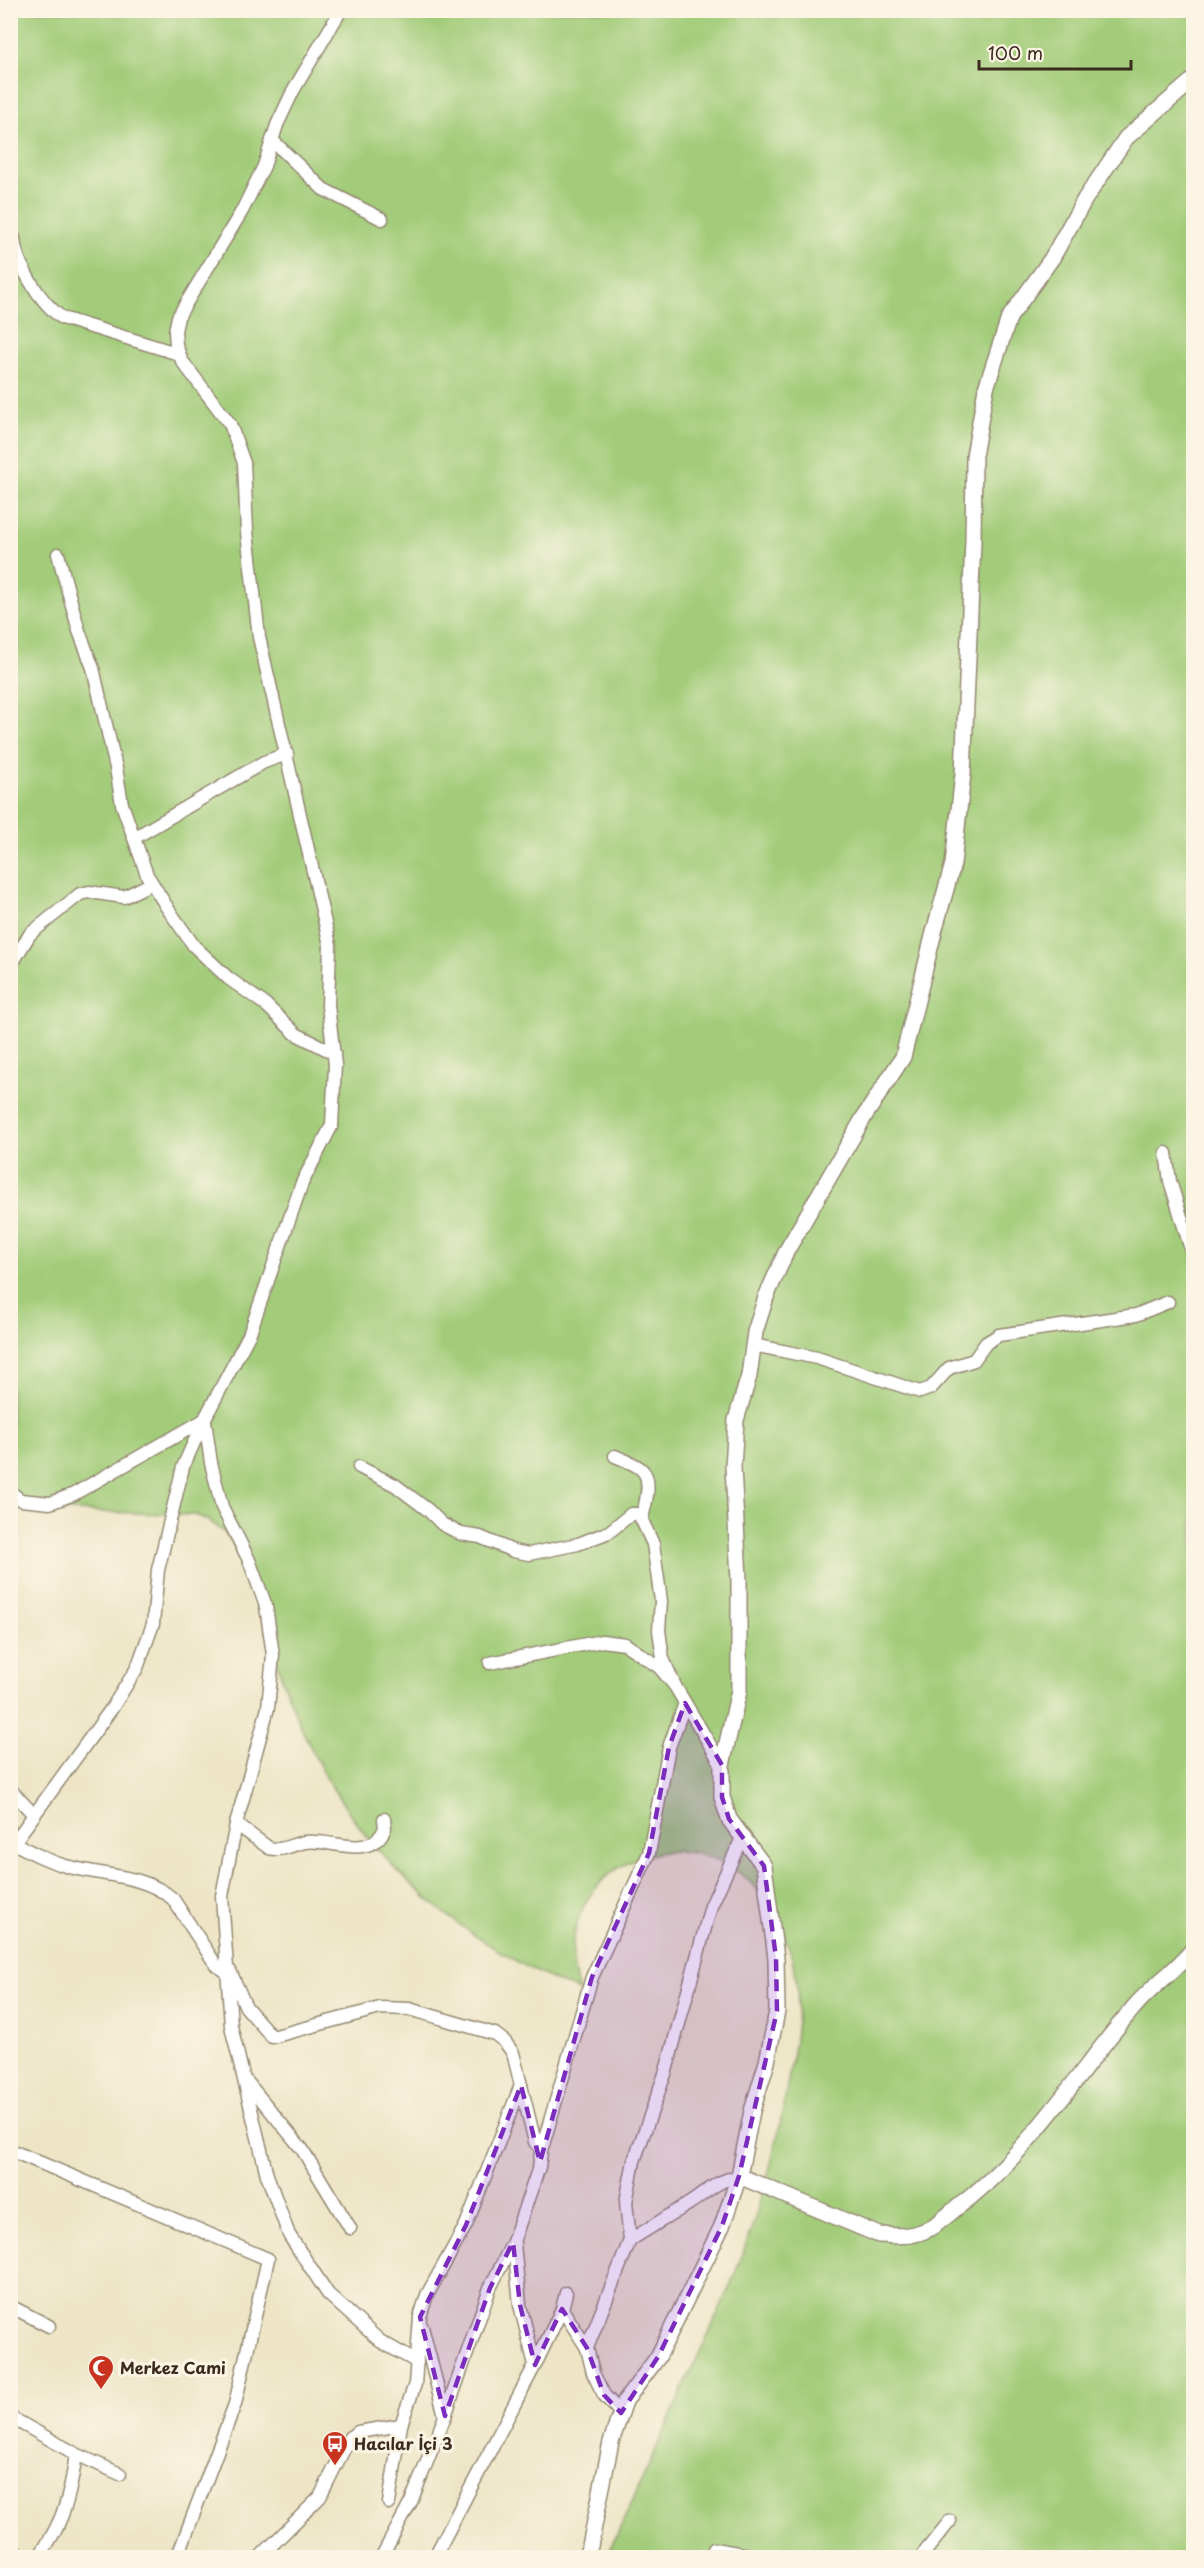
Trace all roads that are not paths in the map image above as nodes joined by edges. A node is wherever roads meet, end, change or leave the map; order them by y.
1 (341, 10) edge
2 (1194, 79) edge
3 (272, 140) junction
4 (382, 219) dead end
5 (14, 238) dead end
6 (179, 354) junction
7 (58, 554) dead end
8 (287, 754) junction
9 (134, 838) junction
10 (152, 883) junction
11 (10, 967) edge
12 (334, 1053) junction
13 (1166, 1153) dead end
14 (1194, 1259) edge
15 (1168, 1302) dead end
16 (753, 1345) junction
17 (204, 1420) junction
18 (615, 1456) dead end
19 (359, 1467) dead end
20 (10, 1492) edge
21 (642, 1518) junction
22 (490, 1663) dead end
23 (675, 1686) junction
24 (685, 1703) junction
25 (722, 1765) junction
26 (10, 1789) edge
27 (34, 1815) junction
28 (384, 1819) dead end
29 (236, 1824) junction
30 (742, 1838) junction
31 (12, 1846) edge
32 (1194, 1948) edge
33 (227, 1969) junction
34 (244, 2078) junction
35 (521, 2085) junction
36 (542, 2145) junction
37 (10, 2150) edge
38 (739, 2176) junction
39 (350, 2228) dead end
40 (630, 2240) junction
41 (513, 2242) junction
42 (566, 2293) dead end
43 (10, 2306) edge
44 (562, 2309) junction
45 (420, 2317) junction
46 (49, 2326) dead end
47 (587, 2348) junction
48 (417, 2362) junction
49 (536, 2365) junction
50 (621, 2413) junction
51 (445, 2416) junction
52 (10, 2417) edge
53 (401, 2425) junction
54 (76, 2454) junction
55 (120, 2474) dead end
56 (389, 2503) dead end
57 (950, 2522) dead end
58 (10, 2548) edge
59 (714, 2549) dead end
60 (180, 2550) dead end
61 (434, 2556) edge
62 (20, 2558) edge
63 (38, 2558) edge
64 (259, 2558) edge
65 (381, 2558) edge
66 (585, 2558) edge
67 (766, 2558) edge
68 (920, 2558) edge

1 - 3 street
2 - 16 street
3 - 4 street
3 - 6 street
5 - 6 street
6 - 8 street
7 - 9 street
8 - 9 street
8 - 12 street
9 - 10 street
10 - 11 street
10 - 12 street
12 - 17 street
13 - 14 street
15 - 16 street
16 - 25 street
17 - 20 street
17 - 27 street
17 - 29 street
18 - 21 street
19 - 21 street
21 - 23 street
22 - 23 street
23 - 24 street
24 - 25 street
24 - 36 street
25 - 30 street
26 - 27 street
27 - 31 street
28 - 29 street
29 - 33 street
30 - 38 street
30 - 40 street
31 - 33 street
32 - 38 street
33 - 34 street
33 - 35 street
34 - 39 street
34 - 48 street
35 - 36 street
35 - 45 street
36 - 41 street
37 - 60 street
38 - 40 street
38 - 50 street
40 - 47 street
41 - 49 street
41 - 51 street
42 - 44 street
43 - 46 street
44 - 47 street
44 - 49 street
45 - 48 street
45 - 51 street
47 - 50 street
48 - 53 street
49 - 61 street
50 - 66 street
51 - 65 street
52 - 54 street
53 - 56 street
53 - 64 street
54 - 55 street
54 - 63 street
57 - 68 street
58 - 62 street
59 - 67 street

